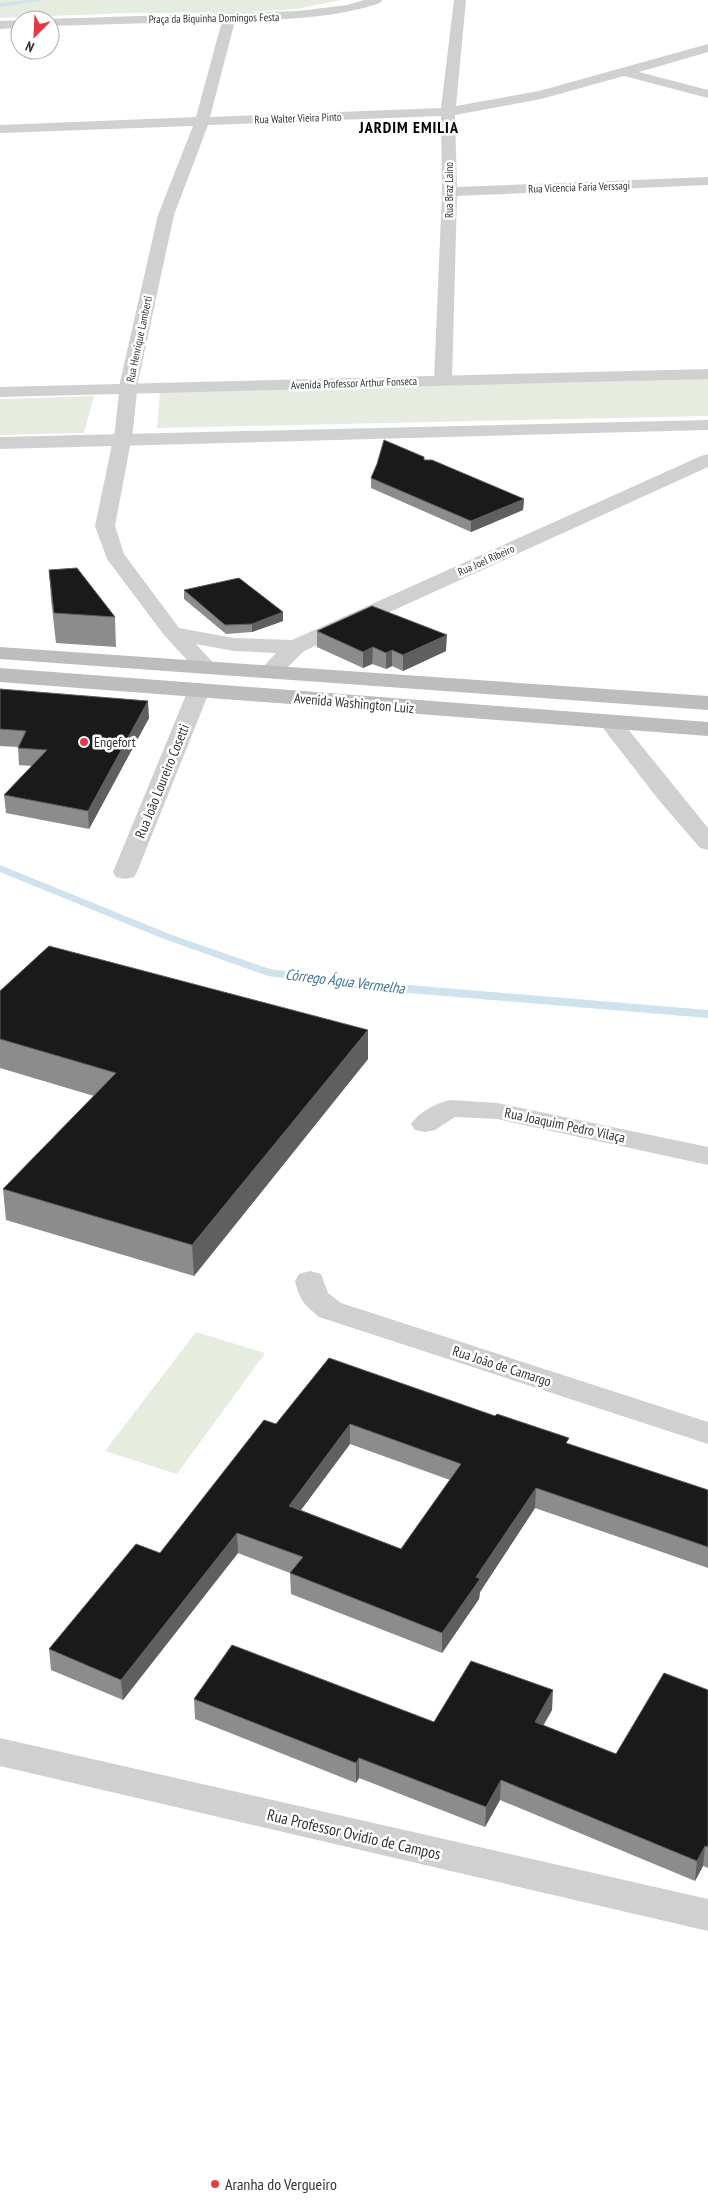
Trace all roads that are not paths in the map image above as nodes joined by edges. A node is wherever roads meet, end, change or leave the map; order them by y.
1 (376, 0) edge
2 (460, 0) edge
3 (229, 18) junction
4 (60, 22) edge
5 (708, 48) edge
6 (624, 72) junction
7 (708, 94) edge
8 (448, 112) junction
9 (202, 122) junction
10 (0, 129) edge
11 (708, 182) edge
12 (450, 192) junction
13 (708, 374) edge
14 (443, 380) junction
15 (129, 389) junction
16 (0, 392) edge
17 (708, 425) edge
18 (122, 439) junction
19 (0, 442) edge
20 (708, 460) edge
21 (171, 631) junction
22 (296, 646) junction
23 (0, 653) edge
24 (205, 666) junction
25 (270, 671) junction
26 (0, 675) edge
27 (200, 690) junction
28 (708, 703) edge
29 (611, 723) junction
30 (708, 729) edge
31 (708, 843) edge
32 (125, 872) dead end
33 (425, 1124) dead end
34 (708, 1156) edge
35 (310, 1281) dead end
36 (708, 1433) edge
37 (0, 1752) edge
38 (708, 1915) edge

1 - 3 street, Praça da Biquinha Domingos Festa
2 - 8 street, Rua Braz Laino
3 - 4 street, Praça da Biquinha Domingos Festa
3 - 9 street, Rua Henrique Lamberti
5 - 6 street, Rua Walter Vieira Pinto
6 - 7 street
6 - 8 street, Rua Walter Vieira Pinto
8 - 9 street, Rua Walter Vieira Pinto
8 - 12 street, Rua Braz Laino
9 - 10 street, Rua Walter Vieira Pinto
9 - 15 street, Rua Henrique Lamberti
11 - 12 street, Rua Vicencia Faria Verssagi
12 - 14 street, Rua Braz Laino
13 - 14 street, Avenida Professor Arthur Fonseca
14 - 15 street, Avenida Professor Arthur Fonseca
15 - 16 street, Avenida Professor Arthur Fonseca
15 - 18 street, Rua Henrique Lamberti
17 - 18 street
18 - 19 street
18 - 21 street, Rua Henrique Lamberti
20 - 22 street, Rua Joel Ribeiro
21 - 22 street
21 - 24 street, Rua Henrique Lamberti
22 - 25 street, Rua Joel Ribeiro
23 - 24 main road, Avenida Washington Luiz
24 - 25 main road, Avenida Washington Luiz
25 - 28 main road, Avenida Washington Luiz
26 - 27 main road, Avenida Washington Luiz
27 - 29 main road, Avenida Washington Luiz
27 - 32 street, Rua João Loureiro Cosetti
29 - 30 main road, Avenida Washington Luiz
29 - 31 street
33 - 34 street, Rua Joaquim Pedro Vilaça
35 - 36 street, Rua João de Camargo
37 - 38 street, Rua Professor Ovidio de Campos

